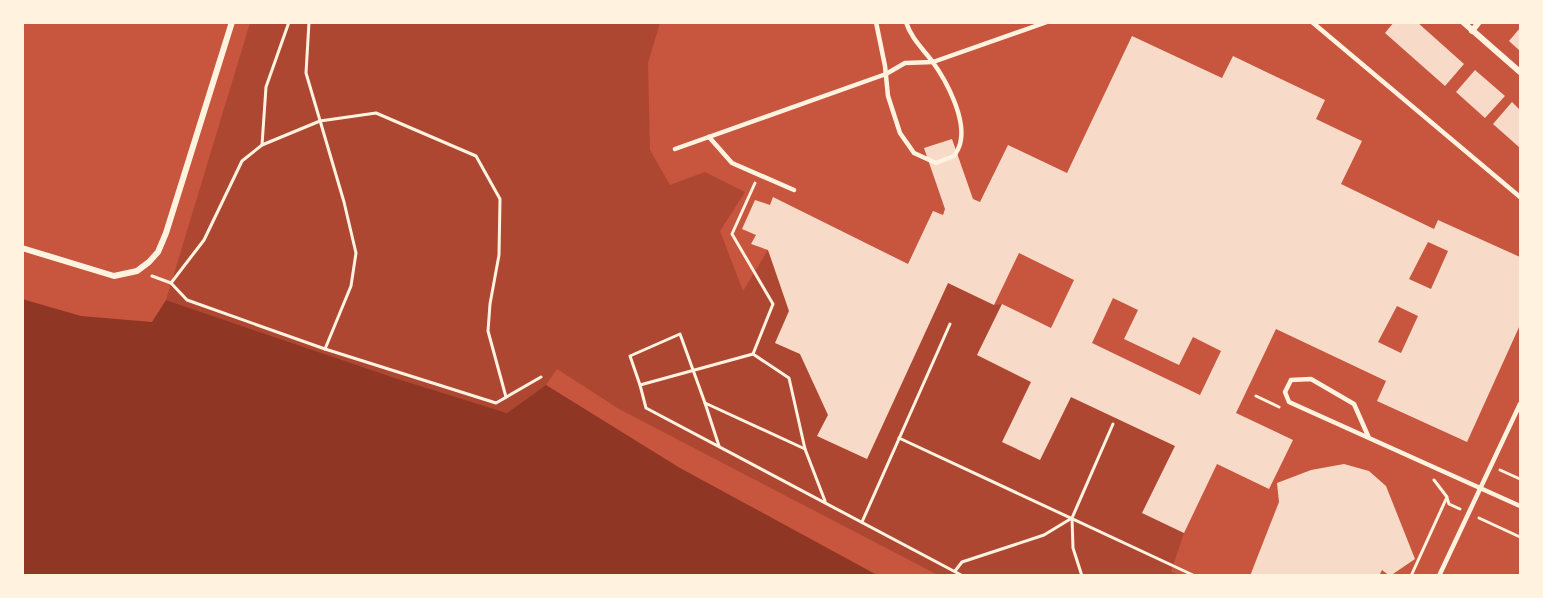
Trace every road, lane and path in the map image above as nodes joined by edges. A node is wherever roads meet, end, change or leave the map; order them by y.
1 (232, 22) edge
2 (289, 22) edge
3 (309, 22) edge
4 (876, 22) edge
5 (906, 22) edge
6 (1047, 22) edge
7 (1312, 22) edge
8 (1462, 22) edge
9 (1479, 22) edge
10 (1472, 31) junction
11 (933, 62) junction
12 (1521, 72) edge
13 (885, 74) junction
14 (320, 121) junction
15 (709, 137) junction
16 (262, 145) junction
17 (675, 149) dead end
18 (759, 175) junction
19 (795, 190) dead end
20 (1521, 197) edge
21 (22, 248) edge
22 (137, 271) junction
23 (171, 283) junction
24 (950, 324) dead end
25 (325, 349) junction
26 (753, 354) junction
27 (692, 370) junction
28 (541, 377) dead end
29 (640, 385) junction
30 (1256, 396) dead end
31 (506, 397) junction
32 (705, 403) junction
33 (1521, 404) edge
34 (1288, 411) dead end
35 (1113, 424) dead end
36 (899, 438) junction
37 (1369, 438) junction
38 (718, 446) junction
39 (805, 449) junction
40 (1491, 466) junction
41 (1521, 479) edge
42 (1434, 480) dead end
43 (1480, 487) junction
44 (1447, 497) junction
45 (826, 503) junction
46 (1521, 506) edge
47 (1468, 513) junction
48 (1072, 518) junction
49 (862, 522) junction
50 (1521, 537) edge
51 (955, 571) junction
52 (963, 576) edge
53 (1082, 576) edge
54 (1195, 576) edge
55 (1411, 576) edge
56 (1439, 576) edge

1 - 22 street
2 - 16 path
3 - 14 path
4 - 13 lane
5 - 11 lane
6 - 11 lane
7 - 20 lane
8 - 10 street
9 - 10 street
10 - 12 street
11 - 13 lane
11 - 13 lane
13 - 15 lane
14 - 16 path
14 - 25 path
14 - 31 path
15 - 17 lane
15 - 18 lane
16 - 23 path
18 - 19 lane
18 - 26 path
21 - 22 street
22 - 23 path
23 - 25 path
24 - 36 path
25 - 31 path
26 - 27 path
26 - 39 path
27 - 29 path
27 - 29 path
27 - 32 path
28 - 31 path
29 - 38 path
30 - 34 path
32 - 38 path
32 - 39 path
33 - 40 lane
35 - 48 path
36 - 48 path
36 - 49 path
37 - 37 lane
37 - 43 lane
38 - 45 path
39 - 45 path
40 - 41 path
40 - 43 lane
42 - 44 path
43 - 46 lane
43 - 47 lane
44 - 47 path
44 - 55 path
45 - 49 path
47 - 50 path
47 - 56 lane
48 - 51 path
48 - 53 path
48 - 54 path
49 - 51 path
51 - 52 path

